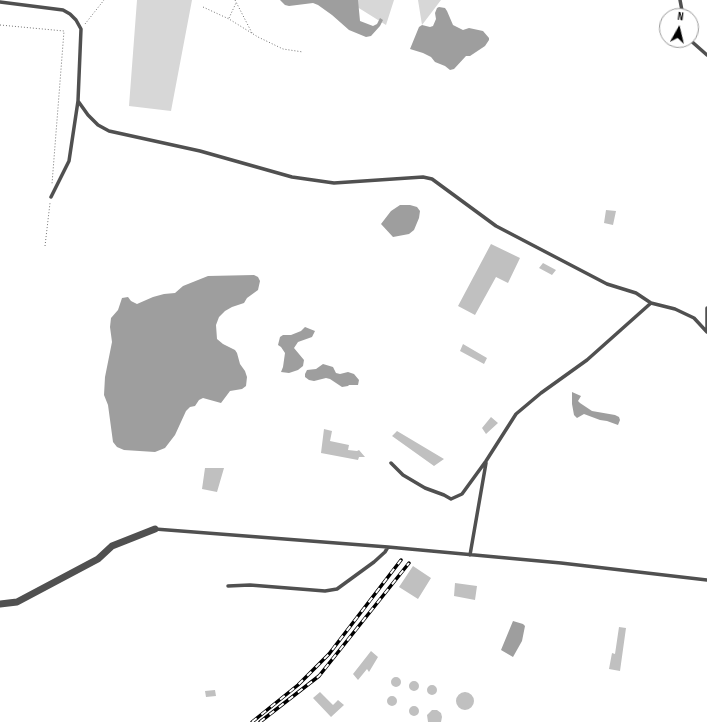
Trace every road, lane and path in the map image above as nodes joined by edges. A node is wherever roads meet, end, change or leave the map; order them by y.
1 (104, 0) edge
2 (235, 0) edge
3 (0, 2) edge
4 (236, 2) junction
5 (203, 7) dead end
6 (229, 18) junction
7 (0, 24) edge
8 (81, 29) junction
9 (252, 34) junction
10 (699, 48) edge
11 (303, 52) dead end
12 (707, 55) edge
13 (78, 101) junction
14 (51, 197) junction
15 (45, 246) dead end
16 (651, 303) junction
17 (707, 308) edge
18 (707, 332) edge
19 (486, 461) junction
20 (391, 463) dead end
21 (155, 529) joint
22 (388, 547) junction
23 (470, 555) junction
24 (707, 580) edge
25 (228, 586) dead end
26 (0, 604) edge

1 - 8 path
2 - 4 path
3 - 8 lane
4 - 6 path
4 - 9 path
5 - 6 path
6 - 9 path
7 - 14 path
8 - 13 lane
9 - 11 path
10 - 12 lane
13 - 14 lane
13 - 16 lane
14 - 15 path
16 - 18 lane
16 - 19 lane
17 - 18 lane
19 - 20 lane
19 - 23 lane
21 - 22 lane
21 - 26 street
22 - 23 lane
22 - 25 lane
23 - 24 lane

